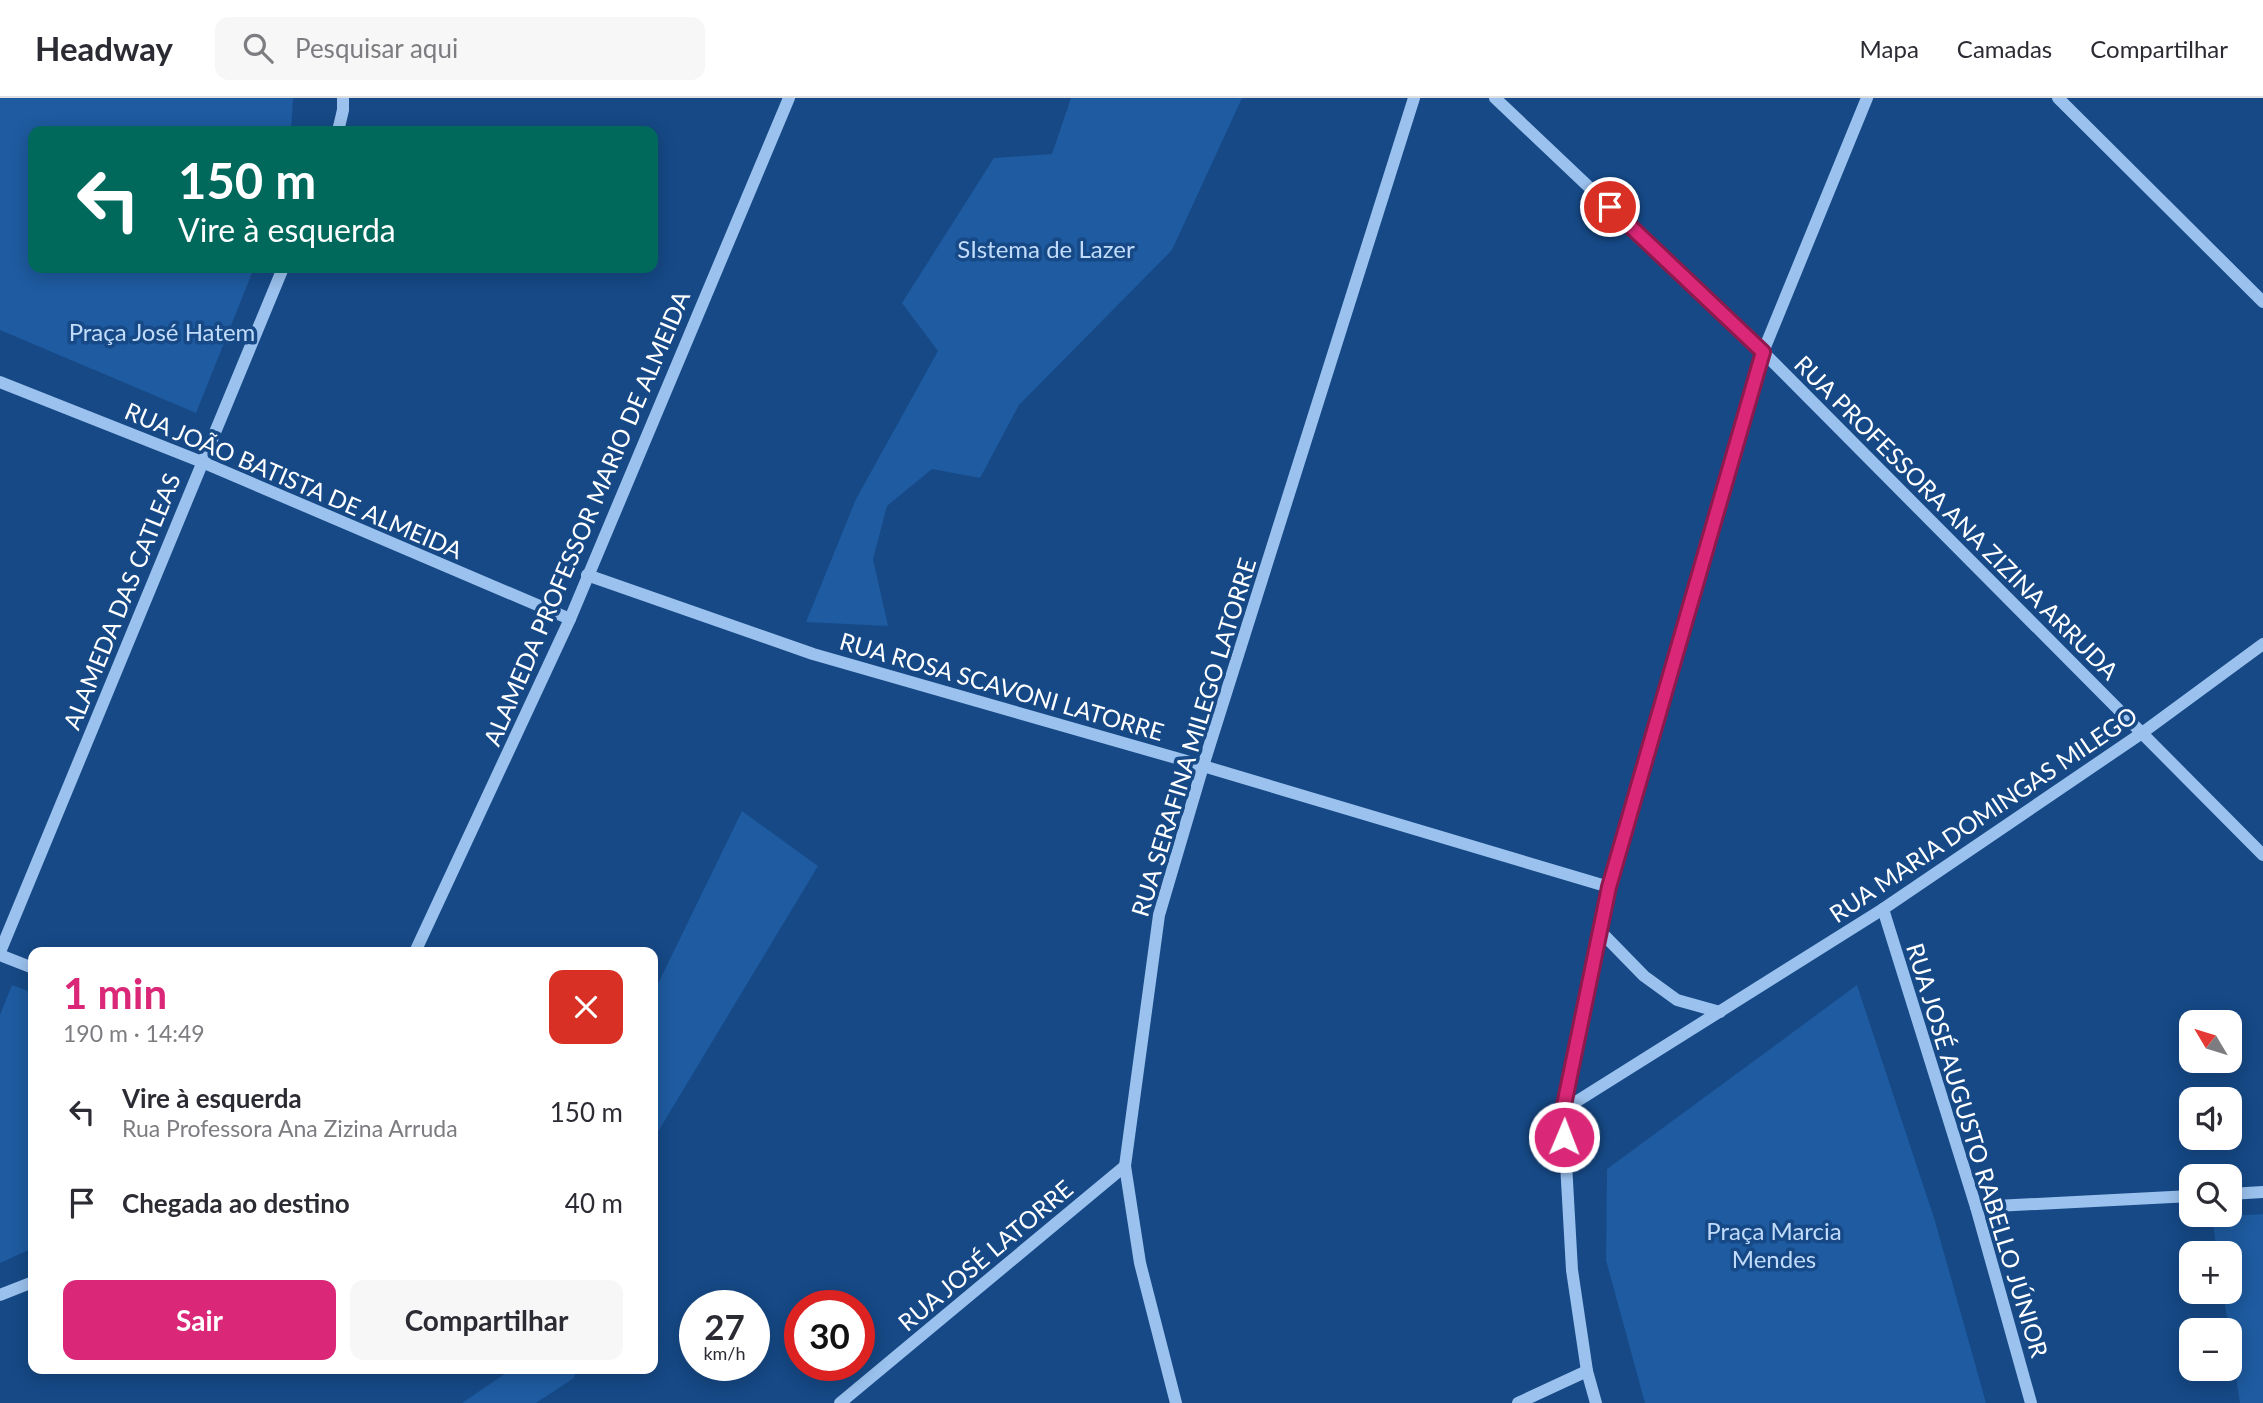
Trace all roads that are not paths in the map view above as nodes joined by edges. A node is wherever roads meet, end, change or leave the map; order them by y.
1 (343, 98) edge
2 (789, 98) edge
3 (1414, 98) edge
4 (1495, 98) edge
5 (1867, 98) edge
6 (2058, 98) edge
7 (339, 126) edge
8 (281, 273) edge
9 (2263, 302) edge
10 (1763, 352) junction
11 (0, 382) edge
12 (202, 462) junction
13 (587, 575) junction
14 (570, 618) junction
15 (2263, 644) edge
16 (2142, 733) junction
17 (1203, 766) junction
18 (2263, 855) edge
19 (1609, 887) junction
20 (1884, 909) junction
21 (1600, 931) junction
22 (417, 947) edge
23 (0, 953) edge
24 (28, 966) edge
25 (1720, 1012) junction
26 (1563, 1110) junction
27 (1125, 1166) junction
28 (2263, 1192) edge
29 (2242, 1193) edge
30 (2179, 1197) edge
31 (1976, 1207) junction
32 (28, 1284) edge
33 (0, 1295) edge
34 (1587, 1371) junction
35 (840, 1403) edge
36 (1177, 1403) edge
37 (1518, 1403) edge
38 (1596, 1403) edge
39 (2031, 1403) edge

1 - 7 street
2 - 13 street, ALAMEDA PROFESSOR MARIO DE ALMEIDA
3 - 17 street, RUA SERAFINA MILEGO LATORRE
4 - 10 street, RUA PROFESSORA ANA ZIZINA ARRUDA
5 - 10 street
6 - 9 street
8 - 12 street, ALAMEDA DAS CATLEAS
10 - 16 street, RUA PROFESSORA ANA ZIZINA ARRUDA
10 - 19 street
11 - 12 street, RUA JOÃO BATISTA DE ALMEIDA
12 - 14 street, RUA JOÃO BATISTA DE ALMEIDA
12 - 23 street, ALAMEDA DAS CATLEAS
13 - 14 street, ALAMEDA PROFESSOR MARIO DE ALMEIDA
13 - 17 street, RUA ROSA SCAVONI LATORRE
14 - 22 street, ALAMEDA PROFESSOR MARIO DE ALMEIDA
15 - 16 street, RUA MARIA DOMINGAS MILEGO
16 - 18 street, RUA PROFESSORA ANA ZIZINA ARRUDA
16 - 20 street, RUA MARIA DOMINGAS MILEGO
17 - 19 street, RUA ROSA SCAVONI LATORRE
17 - 27 street, RUA SERAFINA MILEGO LATORRE
19 - 21 street
20 - 25 street, RUA MARIA DOMINGAS MILEGO
20 - 31 street, RUA JOSÉ AUGUSTO RABELLO JÚNIOR
21 - 25 street
21 - 26 street
23 - 24 street
25 - 26 street, RUA MARIA DOMINGAS MILEGO
26 - 34 street
27 - 35 street, RUA JOSÉ LATORRE
27 - 36 street, RUA SERAFINA MILEGO LATORRE
28 - 29 street
30 - 31 street
31 - 39 street, RUA JOSÉ AUGUSTO RABELLO JÚNIOR
32 - 33 street
34 - 37 street
34 - 38 street

